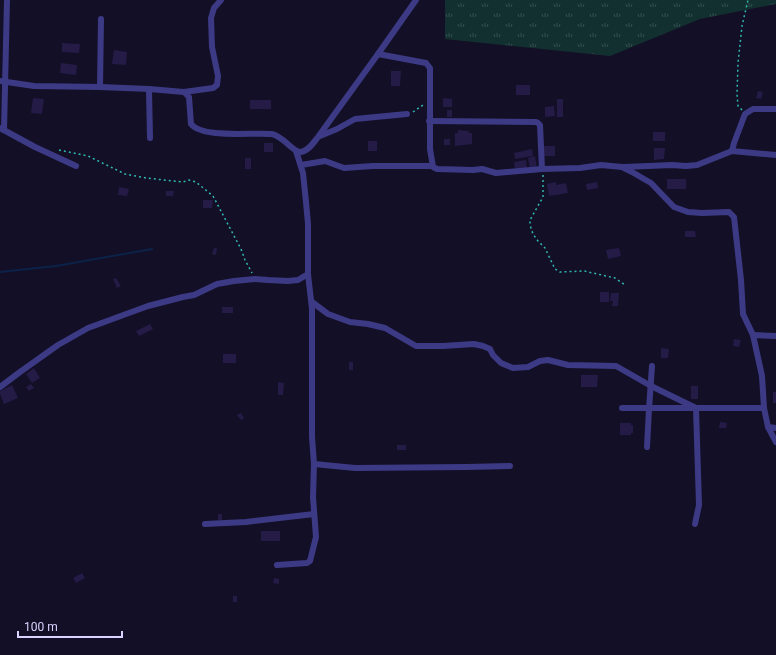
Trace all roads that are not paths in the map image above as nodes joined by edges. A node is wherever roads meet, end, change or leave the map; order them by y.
1 (6, 0) edge
2 (221, 0) edge
3 (416, 0) edge
4 (101, 19) dead end
5 (378, 54) junction
6 (2, 81) edge
7 (100, 87) junction
8 (149, 89) junction
9 (184, 92) junction
10 (776, 109) edge
11 (407, 114) road end
12 (429, 121) junction
13 (2, 129) edge
14 (318, 137) junction
15 (150, 138) dead end
16 (296, 151) junction
17 (732, 151) junction
18 (776, 155) edge
19 (301, 165) junction
20 (76, 166) dead end
21 (432, 166) junction
22 (622, 168) junction
23 (542, 169) junction
24 (308, 274) junction
25 (312, 302) junction
26 (753, 335) junction
27 (776, 336) edge
28 (652, 366) dead end
29 (651, 386) junction
30 (0, 387) edge
31 (622, 408) dead end
32 (696, 408) junction
33 (764, 408) junction
34 (649, 409) junction
35 (768, 427) junction
36 (776, 428) edge
37 (776, 442) edge
38 (647, 447) dead end
39 (314, 464) junction
40 (510, 466) dead end
41 (314, 514) junction
42 (205, 524) dead end
43 (695, 524) dead end
44 (277, 565) dead end

1 - 6 street
2 - 9 street
3 - 5 street
4 - 7 street
5 - 12 street
5 - 14 street
6 - 7 street
6 - 13 street
7 - 8 street
8 - 9 street
8 - 15 street
9 - 16 street
10 - 17 street
11 - 14 street
12 - 21 street
12 - 23 street
13 - 20 street
14 - 16 street
16 - 19 street
17 - 18 street
17 - 22 street
19 - 21 street
19 - 24 street
21 - 23 street
22 - 23 street
22 - 26 street
24 - 25 street
24 - 30 street
25 - 29 street
25 - 39 street
26 - 27 street
26 - 33 street
28 - 29 street
29 - 32 street
29 - 34 street
31 - 34 street
32 - 33 street
32 - 34 street
32 - 43 street
33 - 35 street
34 - 38 street
35 - 36 street
35 - 37 street
39 - 40 street
39 - 41 street
41 - 42 street
41 - 44 street

